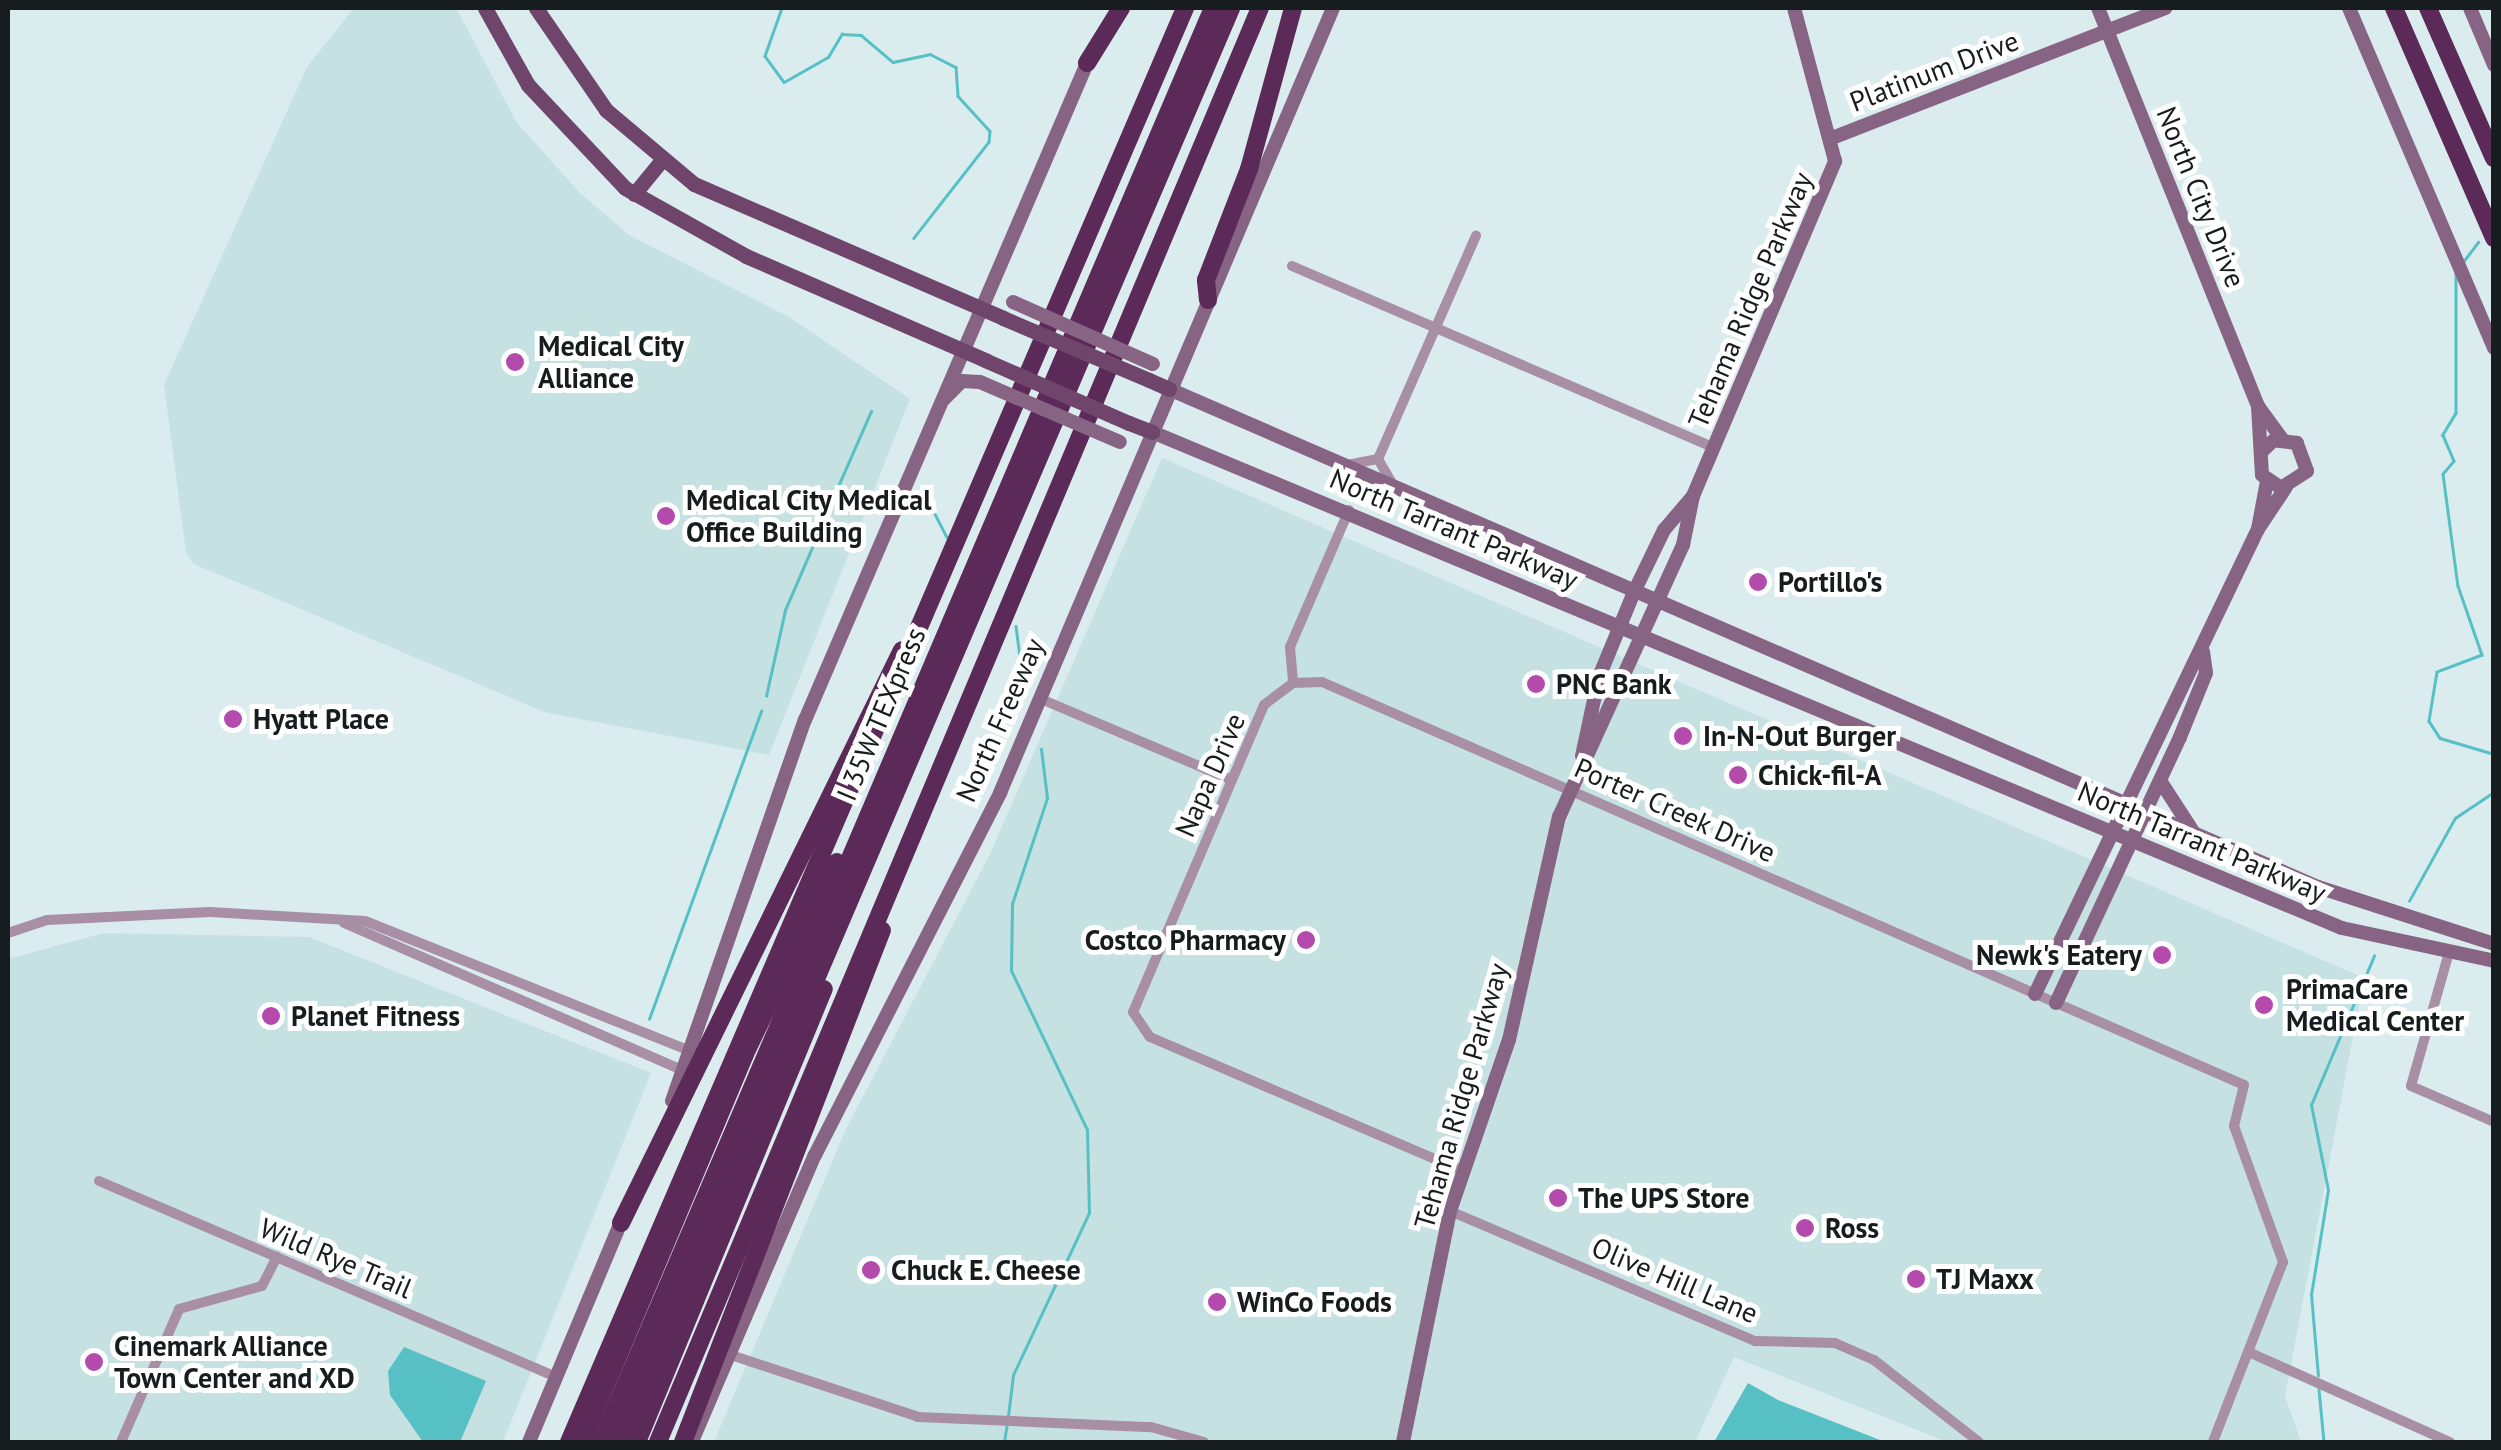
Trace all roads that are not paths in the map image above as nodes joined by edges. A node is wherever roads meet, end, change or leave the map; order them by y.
1 (485, 8) edge
2 (536, 8) edge
3 (1110, 8) edge
4 (1121, 8) edge
5 (1185, 8) edge
6 (1213, 8) edge
7 (1231, 8) edge
8 (1260, 8) edge
9 (1293, 8) edge
10 (1333, 8) edge
11 (1794, 8) edge
12 (2098, 8) edge
13 (2166, 8) edge
14 (2349, 8) edge
15 (2394, 8) edge
16 (2428, 8) edge
17 (2470, 8) edge
18 (2108, 31) junction
19 (1087, 63) junction
20 (2494, 64) edge
21 (1832, 138) junction
22 (2494, 158) edge
23 (661, 162) junction
24 (634, 194) junction
25 (1476, 236) dead end
26 (2494, 238) edge
27 (1292, 266) dead end
28 (994, 281) junction
29 (1208, 300) junction
30 (982, 310) junction
31 (1433, 332) junction
32 (2494, 348) edge
33 (961, 350) junction
34 (1182, 361) junction
35 (1151, 372) junction
36 (1169, 389) junction
37 (937, 406) junction
38 (2258, 406) junction
39 (1152, 432) junction
40 (2282, 438) junction
41 (1714, 448) junction
42 (2262, 451) junction
43 (1378, 459) junction
44 (1136, 465) junction
45 (1347, 465) junction
46 (2267, 481) junction
47 (1394, 486) junction
48 (2286, 487) junction
49 (1693, 496) junction
50 (1349, 510) junction
51 (2258, 529) junction
52 (950, 568) junction
53 (1634, 592) junction
54 (1659, 602) junction
55 (1620, 626) junction
56 (1644, 636) junction
57 (2203, 652) junction
58 (1293, 683) junction
59 (1041, 699) junction
60 (966, 700) junction
61 (913, 756) junction
62 (1580, 767) junction
63 (884, 780) junction
64 (1232, 780) junction
65 (2162, 782) junction
66 (1570, 791) junction
67 (2125, 804) junction
68 (2144, 813) junction
69 (2111, 832) junction
70 (2196, 834) junction
71 (2132, 840) junction
72 (47, 920) junction
73 (344, 923) junction
74 (8, 925) edge
75 (8, 933) edge
76 (2494, 944) edge
77 (2448, 956) junction
78 (2494, 961) edge
79 (2035, 994) junction
80 (2056, 1003) junction
81 (692, 1052) junction
82 (684, 1071) junction
83 (2494, 1122) edge
84 (1462, 1171) junction
85 (99, 1182) dead end
86 (1450, 1211) junction
87 (621, 1224) junction
88 (277, 1257) junction
89 (2252, 1354) junction
90 (731, 1355) junction
91 (556, 1377) junction
92 (121, 1442) edge
93 (528, 1442) edge
94 (569, 1442) edge
95 (582, 1442) edge
96 (601, 1442) edge
97 (618, 1442) edge
98 (638, 1442) edge
99 (658, 1442) edge
100 (683, 1442) edge
101 (691, 1442) edge
102 (1204, 1442) edge
103 (1403, 1442) edge
104 (1979, 1442) edge
105 (2213, 1442) edge
106 (2450, 1442) edge

1 - 24 main road, North Tarrant Parkway
2 - 23 main road, North Tarrant Parkway
3 - 19 main road
4 - 19 highway
5 - 52 highway
6 - 63 highway, I 35W TEXpress
7 - 61 highway, I 35W TEXpress
8 - 60 highway, North Freeway
9 - 29 highway
10 - 29 main road, North Freeway
11 - 21 main road, Tehama Ridge Parkway
12 - 18 main road, North City Drive
13 - 18 main road, Platinum Drive
14 - 32 main road
15 - 26 highway
16 - 22 highway
17 - 20 main road
18 - 21 main road, Platinum Drive
18 - 38 main road, North City Drive
19 - 28 main road
21 - 41 main road, Tehama Ridge Parkway
23 - 24 main road
23 - 30 main road, North Tarrant Parkway
24 - 33 main road, North Tarrant Parkway
25 - 31 street
27 - 31 street
28 - 30 main road
28 - 35 main road, bridge
29 - 34 main road, North Freeway
30 - 33 main road
30 - 35 main road, North Tarrant Parkway, bridge
31 - 41 street
31 - 43 street
33 - 37 main road
33 - 39 main road, North Tarrant Parkway, bridge
34 - 35 main road
34 - 36 main road, North Freeway
35 - 36 main road, North Tarrant Parkway
36 - 39 main road, North Freeway
36 - 45 main road, North Tarrant Parkway
37 - 44 main road, bridge
37 - 81 main road
38 - 40 main road, North City Drive
38 - 42 main road, North City Drive
39 - 44 main road, North Freeway
39 - 50 main road, North Tarrant Parkway
40 - 42 main road
40 - 48 main road
41 - 49 main road, Tehama Ridge Parkway
42 - 46 main road
43 - 45 street
43 - 47 street
44 - 59 main road, North Freeway
45 - 47 main road, North Tarrant Parkway
46 - 48 main road
46 - 51 main road
47 - 53 main road, North Tarrant Parkway
48 - 51 main road
49 - 53 main road, Tehama Ridge Parkway
49 - 54 main road, Tehama Ridge Parkway
50 - 55 main road, North Tarrant Parkway
50 - 58 street
51 - 57 main road
52 - 87 highway
52 - 94 highway
53 - 54 main road, North Tarrant Parkway
53 - 55 main road, Tehama Ridge Parkway
54 - 56 main road, Tehama Ridge Parkway
54 - 67 main road, North Tarrant Parkway
55 - 56 main road, North Tarrant Parkway
55 - 62 main road, Tehama Ridge Parkway
56 - 62 main road, Tehama Ridge Parkway
56 - 69 main road, North Tarrant Parkway
57 - 65 main road
57 - 67 main road
58 - 64 street, Napa Drive
58 - 66 street, Porter Creek Drive
59 - 64 street
59 - 90 main road, North Freeway
60 - 99 highway, North Freeway
60 - 100 highway
61 - 97 highway, I 35W TEXpress
61 - 98 highway
62 - 66 main road, Tehama Ridge Parkway
63 - 95 highway
63 - 96 highway, I 35W TEXpress
64 - 84 street, Napa Drive
65 - 68 main road
65 - 70 main road
66 - 79 street, Porter Creek Drive
66 - 84 main road, Tehama Ridge Parkway
67 - 68 main road, North Tarrant Parkway
67 - 69 main road
68 - 70 main road, North Tarrant Parkway
68 - 71 main road
69 - 71 main road, North Tarrant Parkway
69 - 79 main road
70 - 76 main road, North Tarrant Parkway
71 - 77 main road, North Tarrant Parkway
71 - 80 main road
72 - 73 street
72 - 74 street
72 - 75 street
73 - 81 street
73 - 82 street
77 - 78 main road, North Tarrant Parkway
77 - 83 street
79 - 80 street, Porter Creek Drive
80 - 89 street, Porter Creek Drive
81 - 82 main road
82 - 87 main road
84 - 86 main road, Tehama Ridge Parkway
85 - 88 street, Wild Rye Trail
86 - 103 main road, Tehama Ridge Parkway
86 - 104 street, Olive Hill Lane
87 - 91 main road
88 - 91 street, Wild Rye Trail
88 - 92 street
89 - 105 street
89 - 106 street
90 - 101 main road, North Freeway
90 - 102 street
91 - 93 main road

